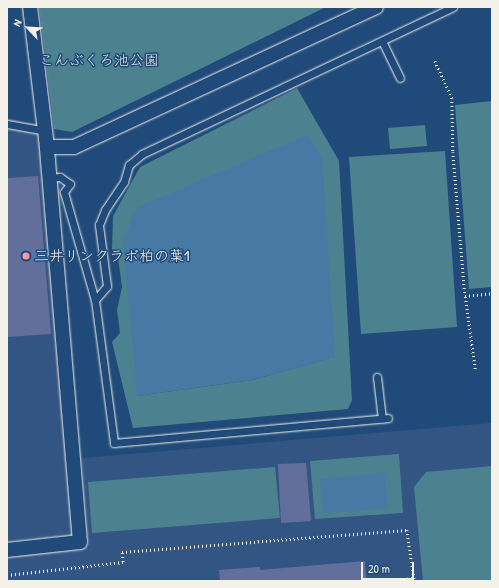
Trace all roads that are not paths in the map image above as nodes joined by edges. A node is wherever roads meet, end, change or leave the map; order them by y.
1 (30, 7) edge
2 (376, 7) edge
3 (454, 7) edge
4 (382, 41) junction
5 (400, 78) dead end
6 (7, 124) edge
7 (45, 132) junction
8 (47, 147) junction
9 (50, 178) junction
10 (95, 300) junction
11 (377, 377) dead end
12 (7, 550) edge

1 - 7 street
2 - 8 street
3 - 4 lane
4 - 5 lane
4 - 10 lane
6 - 7 lane
7 - 8 street
8 - 9 street
9 - 10 lane
9 - 12 street
10 - 11 lane

